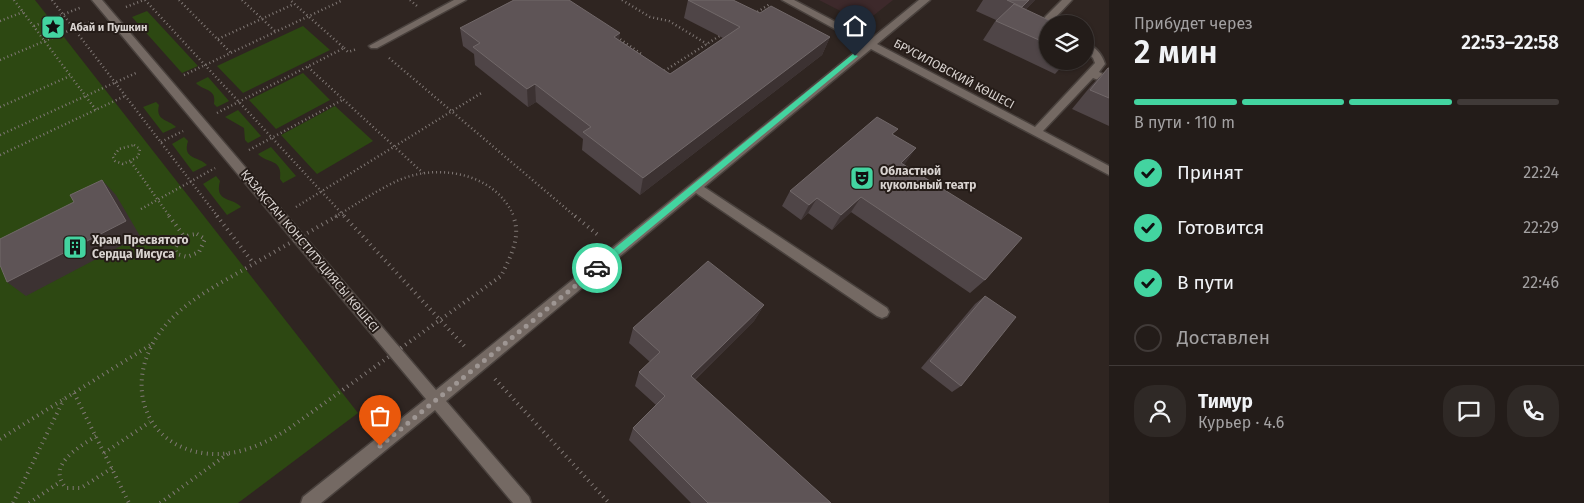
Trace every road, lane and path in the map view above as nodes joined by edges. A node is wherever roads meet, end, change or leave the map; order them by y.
1 (14, 0) edge
2 (52, 0) edge
3 (98, 0) edge
4 (145, 0) edge
5 (179, 0) edge
6 (242, 0) edge
7 (290, 0) edge
8 (343, 0) edge
9 (461, 0) edge
10 (622, 0) edge
11 (776, 0) edge
12 (788, 0) edge
13 (925, 0) edge
14 (1068, 0) edge
15 (294, 4) junction
16 (23, 12) junction
17 (63, 14) junction
18 (753, 15) edge
19 (1053, 15) edge
20 (308, 16) junction
21 (262, 19) junction
22 (0, 21) edge
23 (34, 26) junction
24 (276, 32) junction
25 (611, 33) edge
26 (723, 34) edge
27 (218, 39) junction
28 (45, 41) junction
29 (707, 44) junction
30 (870, 44) junction
31 (374, 46) joint
32 (231, 53) junction
33 (1094, 53) edge
34 (644, 55) edge
35 (0, 60) edge
36 (152, 65) junction
37 (205, 65) junction
38 (308, 66) junction
39 (1092, 73) junction
40 (658, 74) edge
41 (70, 76) junction
42 (1109, 81) edge
43 (115, 82) junction
44 (168, 83) junction
45 (483, 92) dead end
46 (86, 96) junction
47 (125, 96) junction
48 (239, 102) junction
49 (0, 106) edge
50 (96, 110) junction
51 (452, 111) junction
52 (200, 122) junction
53 (1036, 132) junction
54 (0, 135) edge
55 (161, 142) junction
56 (395, 146) junction
57 (0, 155) edge
58 (131, 162) junction
59 (1109, 171) edge
60 (424, 173) junction
61 (696, 187) junction
62 (322, 192) junction
63 (341, 213) junction
64 (281, 217) junction
65 (598, 235) dead end
66 (184, 236) junction
67 (299, 238) junction
68 (254, 264) junction
69 (882, 312) dead end
70 (440, 320) junction
71 (154, 342) junction
72 (396, 352) junction
73 (480, 364) junction
74 (74, 393) junction
75 (65, 398) junction
76 (436, 400) junction
77 (150, 422) junction
78 (96, 436) junction
79 (0, 439) edge
80 (104, 452) junction
81 (230, 452) junction
82 (112, 468) junction
83 (60, 482) junction
84 (13, 503) edge
85 (29, 503) edge
86 (129, 503) edge
87 (160, 503) edge
88 (309, 503) edge
89 (523, 503) edge
90 (609, 503) edge

1 - 16 path
2 - 17 path
3 - 17 path
3 - 36 street, ҚАЗАҚСТАН КОНСТИТУЦИЯСЫ КӨШЕСІ
4 - 37 path
5 - 27 path
6 - 21 path
7 - 15 path
8 - 20 path
9 - 31 street
10 - 29 path
11 - 18 path
12 - 30 street, БРУСИЛОВСКИЙ КӨШЕСІ
13 - 30 street
14 - 19 street
15 - 20 path
15 - 21 path
16 - 22 path
16 - 23 path
17 - 23 path
17 - 43 path
20 - 24 path
20 - 38 path
21 - 24 path
21 - 27 path
23 - 28 path
24 - 32 path
25 - 34 path
26 - 29 path
27 - 32 path
28 - 35 path
28 - 41 path
29 - 40 path
30 - 53 street, БРУСИЛОВСКИЙ КӨШЕСІ
30 - 61 street
31 - 51 path
32 - 37 path
33 - 39 street
36 - 43 path
36 - 44 street, ҚАЗАҚСТАН КОНСТИТУЦИЯСЫ КӨШЕСІ
37 - 44 path
37 - 48 path
38 - 48 path
38 - 56 path
39 - 42 street
39 - 53 street
41 - 46 path
41 - 49 path
43 - 46 path
43 - 47 path
44 - 52 street, ҚАЗАҚСТАН КОНСТИТУЦИЯСЫ КӨШЕСІ
45 - 51 path
46 - 50 path
46 - 54 path
47 - 50 path
47 - 55 path
48 - 52 path
48 - 62 path
50 - 57 path
51 - 56 path
51 - 65 path
52 - 55 path
52 - 64 street, ҚАЗАҚСТАН КОНСТИТУЦИЯСЫ КӨШЕСІ
53 - 59 street, БРУСИЛОВСКИЙ КӨШЕСІ
55 - 68 path
56 - 60 path
56 - 62 path
58 - 58 path
58 - 66 path
60 - 63 path
60 - 70 path
61 - 69 street
61 - 73 street
62 - 63 path
62 - 64 path
63 - 67 path
63 - 70 path
64 - 67 street, ҚАЗАҚСТАН КОНСТИТУЦИЯСЫ КӨШЕСІ
66 - 66 path
67 - 68 path
67 - 72 street, ҚАЗАҚСТАН КОНСТИТУЦИЯСЫ КӨШЕСІ
68 - 71 path
70 - 72 path
70 - 73 path
71 - 74 path
71 - 77 path
72 - 76 street, ҚАЗАҚСТАН КОНСТИТУЦИЯСЫ КӨШЕСІ
72 - 81 path
73 - 76 street
73 - 90 path
74 - 75 path
74 - 78 path
75 - 79 path
75 - 84 path
76 - 88 street
76 - 89 street, ҚАЗАҚСТАН КОНСТИТУЦИЯСЫ КӨШЕСІ
77 - 80 path
77 - 81 path
78 - 80 path
78 - 83 path
80 - 82 path
81 - 87 path
82 - 83 path
82 - 86 path
83 - 85 path

